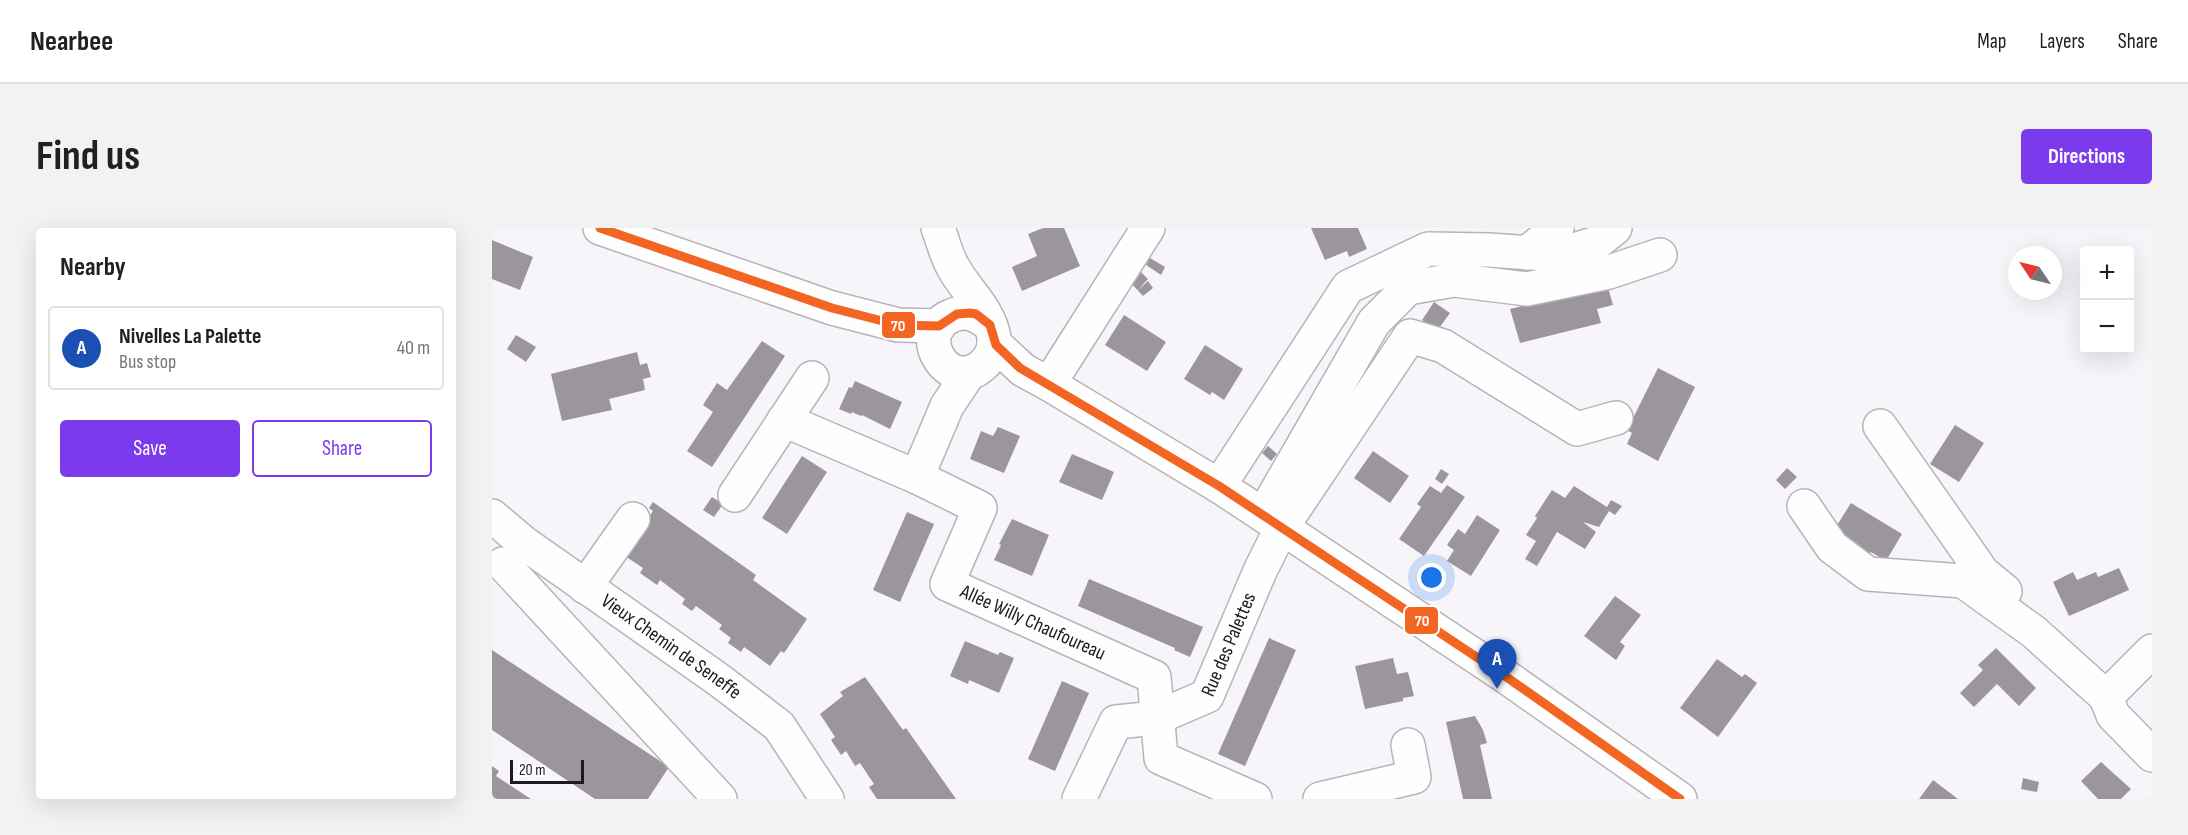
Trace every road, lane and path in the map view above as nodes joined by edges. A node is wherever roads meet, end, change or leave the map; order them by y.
1 (600, 228) edge
2 (938, 228) edge
3 (1148, 228) edge
4 (1557, 228) edge
5 (1615, 228) edge
6 (1457, 239) edge
7 (1527, 253) junction
8 (1659, 255) dead end
9 (962, 346) junction
10 (1036, 377) junction
11 (812, 378) dead end
12 (1616, 418) dead end
13 (784, 420) junction
14 (1881, 426) dead end
15 (917, 477) junction
16 (1219, 486) junction
17 (735, 495) dead end
18 (1804, 506) dead end
19 (492, 516) edge
20 (633, 519) dead end
21 (1272, 521) junction
22 (506, 561) edge
23 (585, 587) junction
24 (2152, 651) edge
25 (2114, 689) junction
26 (1156, 718) junction
27 (1408, 746) dead end
28 (2152, 755) edge
29 (720, 799) edge
30 (827, 799) edge
31 (1079, 799) edge
32 (1255, 799) edge
33 (1320, 799) edge
34 (1680, 799) edge

1 - 9 street
2 - 9 street
3 - 10 street
4 - 7 street
5 - 7 street
6 - 7 street
6 - 16 street
8 - 21 street
9 - 10 street
9 - 15 street
10 - 16 street
11 - 13 street
12 - 21 street
13 - 15 street, Allée Willy Chaufoureau
13 - 17 street
14 - 25 street
15 - 26 street, Allée Willy Chaufoureau
16 - 21 street
18 - 25 street
19 - 22 street, Vieux Chemin de Seneffe
20 - 23 street
21 - 26 street, Rue des Palettes
21 - 34 street
22 - 23 street, Vieux Chemin de Seneffe
22 - 29 street
23 - 30 street, Vieux Chemin de Seneffe
24 - 25 street
25 - 28 street
26 - 31 street, Rue des Palettes
26 - 32 street
27 - 33 street

